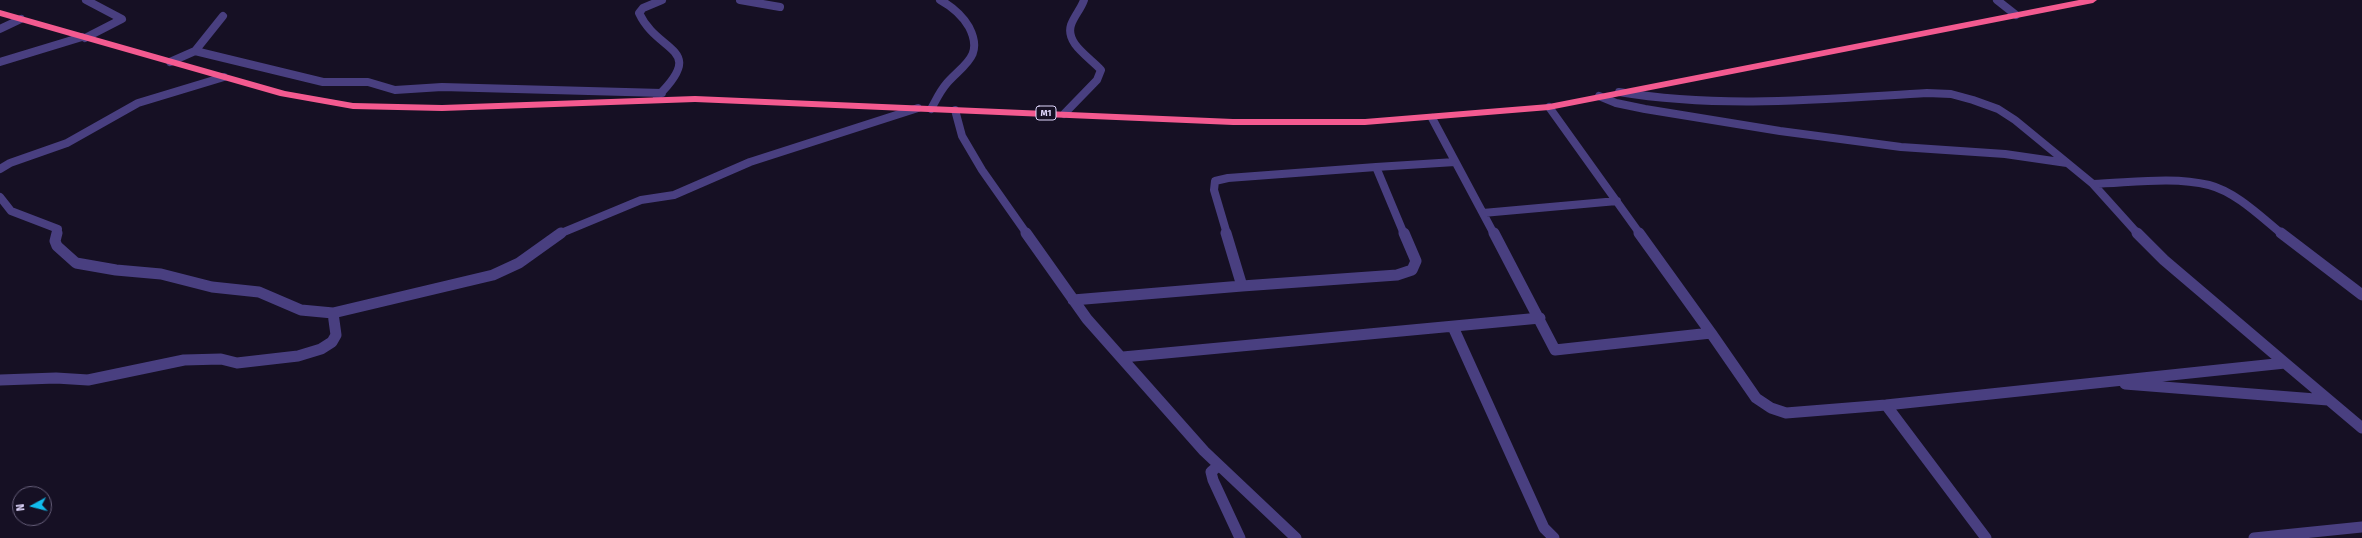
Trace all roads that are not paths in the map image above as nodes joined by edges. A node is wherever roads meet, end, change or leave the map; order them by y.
1 (86, 0) edge
2 (662, 0) edge
3 (740, 0) edge
4 (940, 0) edge
5 (1084, 0) edge
6 (1997, 0) edge
7 (2093, 0) edge
8 (780, 7) dead end
9 (0, 13) edge
10 (2016, 15) junction
11 (223, 16) dead end
12 (21, 19) junction
13 (0, 29) edge
14 (83, 37) junction
15 (195, 51) junction
16 (0, 62) edge
17 (170, 62) junction
18 (224, 77) junction
19 (1619, 92) junction
20 (658, 96) junction
21 (1599, 96) junction
22 (1549, 106) junction
23 (918, 108) junction
24 (931, 109) junction
25 (956, 110) junction
26 (1064, 114) junction
27 (1432, 118) junction
28 (1455, 162) junction
29 (2067, 163) junction
30 (1376, 167) junction
31 (0, 169) edge
32 (2093, 184) junction
33 (0, 197) edge
34 (1617, 201) junction
35 (1483, 213) junction
36 (1242, 286) junction
37 (2362, 295) edge
38 (1073, 300) junction
39 (333, 313) junction
40 (1540, 318) junction
41 (1453, 327) junction
42 (1711, 333) junction
43 (1123, 357) junction
44 (2285, 362) junction
45 (0, 380) edge
46 (2100, 382) junction
47 (2328, 400) junction
48 (1886, 405) junction
49 (2362, 428) edge
50 (1219, 465) junction
51 (2362, 527) edge
52 (1240, 538) edge
53 (1296, 538) edge
54 (1554, 538) edge
55 (1986, 538) edge
56 (2254, 538) edge

1 - 14 street
2 - 20 street
3 - 8 street
4 - 24 street
5 - 26 street
6 - 10 street
7 - 10 highway, M1
9 - 12 highway, M1
10 - 19 highway, M1
11 - 15 street
12 - 13 street
12 - 14 highway, M1
14 - 16 street
14 - 17 highway, M1
15 - 17 street
15 - 20 street
17 - 18 highway, M1
18 - 20 highway, M1
18 - 31 street
19 - 21 highway, M1
19 - 29 street
20 - 23 highway, M1
21 - 22 highway, M1
21 - 29 street
22 - 27 highway, M1
22 - 34 street
23 - 24 highway, M1
23 - 39 street
24 - 25 highway, M1
25 - 26 highway, M1
25 - 38 street
26 - 27 highway, M1
27 - 28 street
28 - 30 street
28 - 35 street
29 - 32 street
30 - 36 street
30 - 36 street
32 - 37 street
32 - 44 street
33 - 39 street
34 - 35 street
34 - 42 street
35 - 40 street
36 - 38 street
38 - 43 street
39 - 45 street
40 - 41 street
40 - 42 street
41 - 43 street
41 - 54 street
42 - 48 street
43 - 50 street
44 - 46 street
44 - 47 street
46 - 47 street
46 - 48 street
47 - 49 street
48 - 55 street
50 - 52 street
50 - 53 street
51 - 56 street

